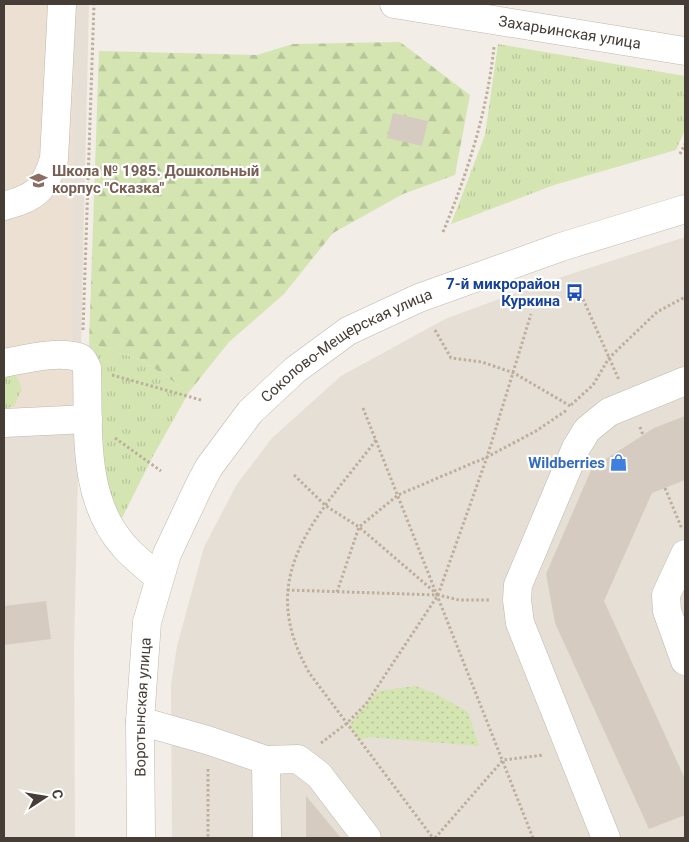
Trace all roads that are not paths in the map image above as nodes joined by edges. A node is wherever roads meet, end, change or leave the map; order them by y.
1 (62, 4) edge
2 (394, 4) edge
3 (497, 12) edge
4 (685, 51) edge
5 (4, 206) edge
6 (685, 209) edge
7 (4, 363) edge
8 (685, 381) edge
9 (88, 419) junction
10 (4, 423) edge
11 (685, 554) edge
12 (158, 577) junction
13 (685, 661) edge
14 (140, 720) junction
15 (266, 760) junction
16 (140, 838) edge
17 (267, 838) edge
18 (367, 838) edge
19 (606, 838) edge

1 - 5 street
2 - 3 street, Захарьинская улица
3 - 4 street, Захарьинская улица
6 - 12 street, Соколово-Мещерская улица
7 - 9 street
8 - 19 street
9 - 10 street
9 - 12 street
11 - 13 street
12 - 14 street, Воротынская улица
14 - 15 street
14 - 16 street, Воротынская улица
15 - 17 street
15 - 18 street

